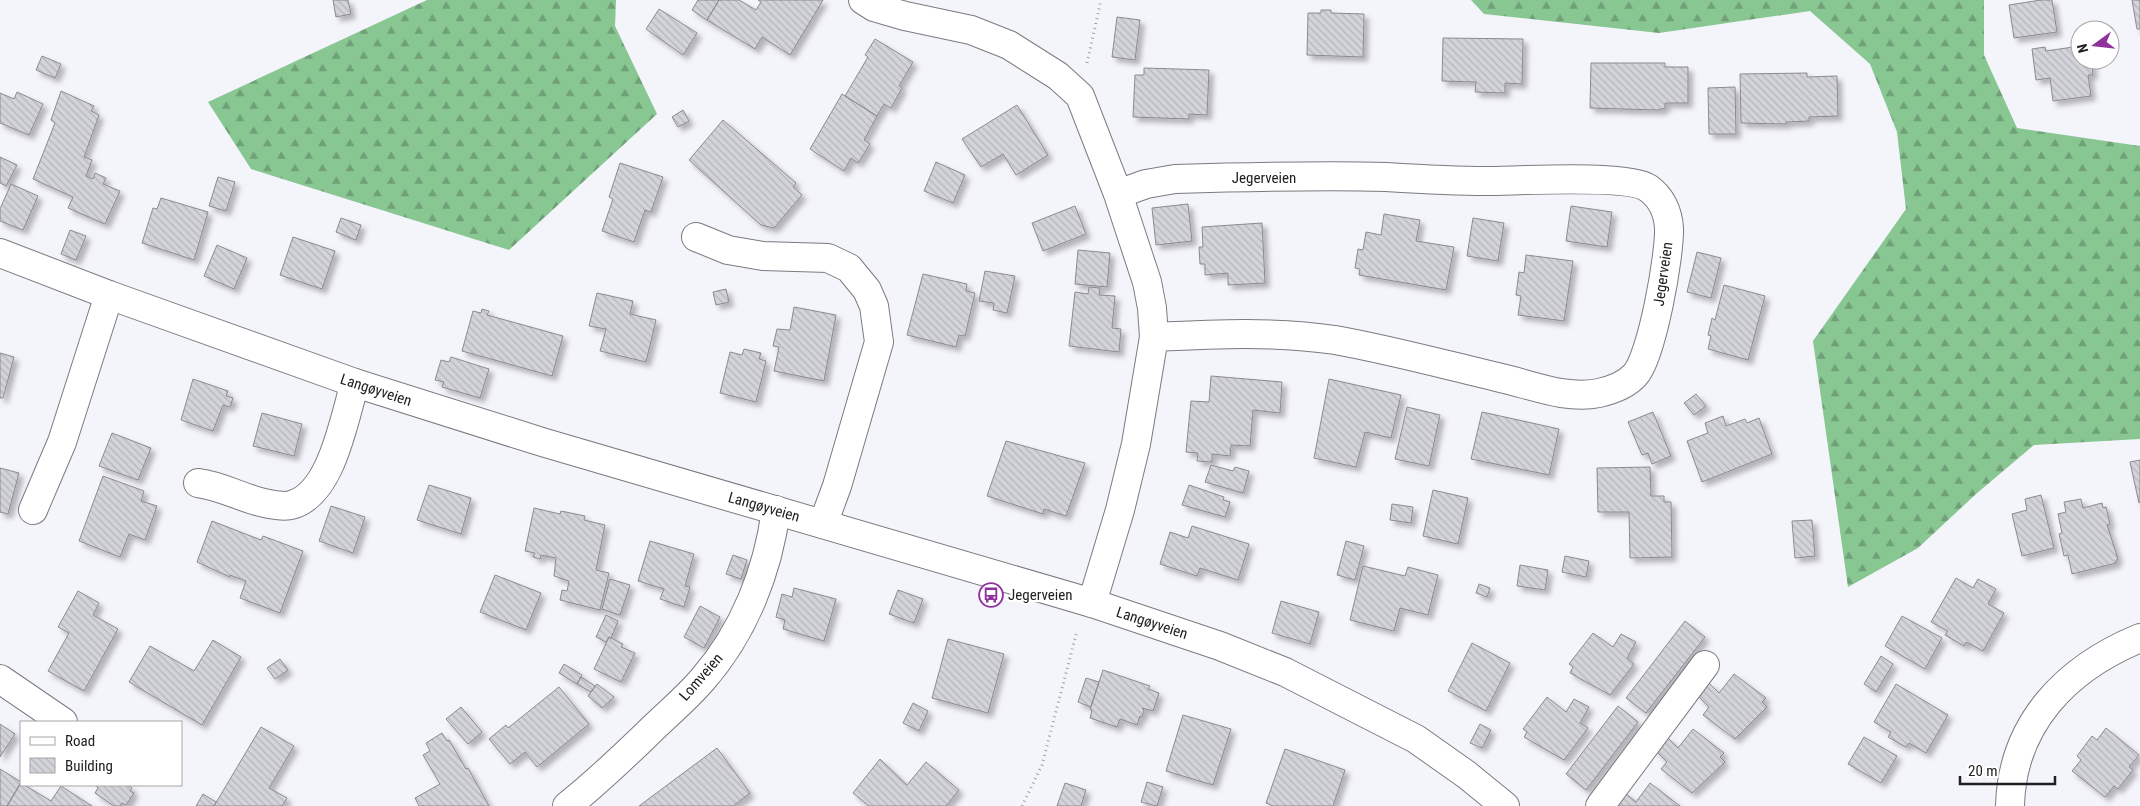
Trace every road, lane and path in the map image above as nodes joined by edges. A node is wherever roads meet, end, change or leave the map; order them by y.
1 (863, 0) edge
2 (1101, 0) edge
3 (1080, 96) junction
4 (1118, 194) junction
5 (696, 237) dead end
6 (0, 253) edge
7 (109, 295) junction
8 (1154, 337) junction
9 (355, 383) junction
10 (198, 483) dead end
11 (33, 510) dead end
12 (776, 510) junction
13 (823, 524) junction
14 (1085, 614) junction
15 (2140, 638) edge
16 (1705, 665) dead end
17 (0, 679) edge
18 (63, 721) edge
19 (568, 806) edge
20 (1022, 806) edge
21 (1505, 806) edge
22 (1600, 806) edge
23 (2010, 806) edge

1 - 3 street
2 - 3 path
3 - 4 street
4 - 8 street
4 - 8 street, Jegerveien
5 - 13 street
6 - 7 street, Langøyveien
7 - 9 street, Langøyveien
7 - 11 street
8 - 14 street
9 - 10 street
9 - 12 street, Langøyveien
12 - 13 street, Langøyveien
12 - 19 street, Lomveien
13 - 14 street, Langøyveien
14 - 20 path
14 - 21 street, Langøyveien
15 - 23 street
16 - 22 street
17 - 18 street

